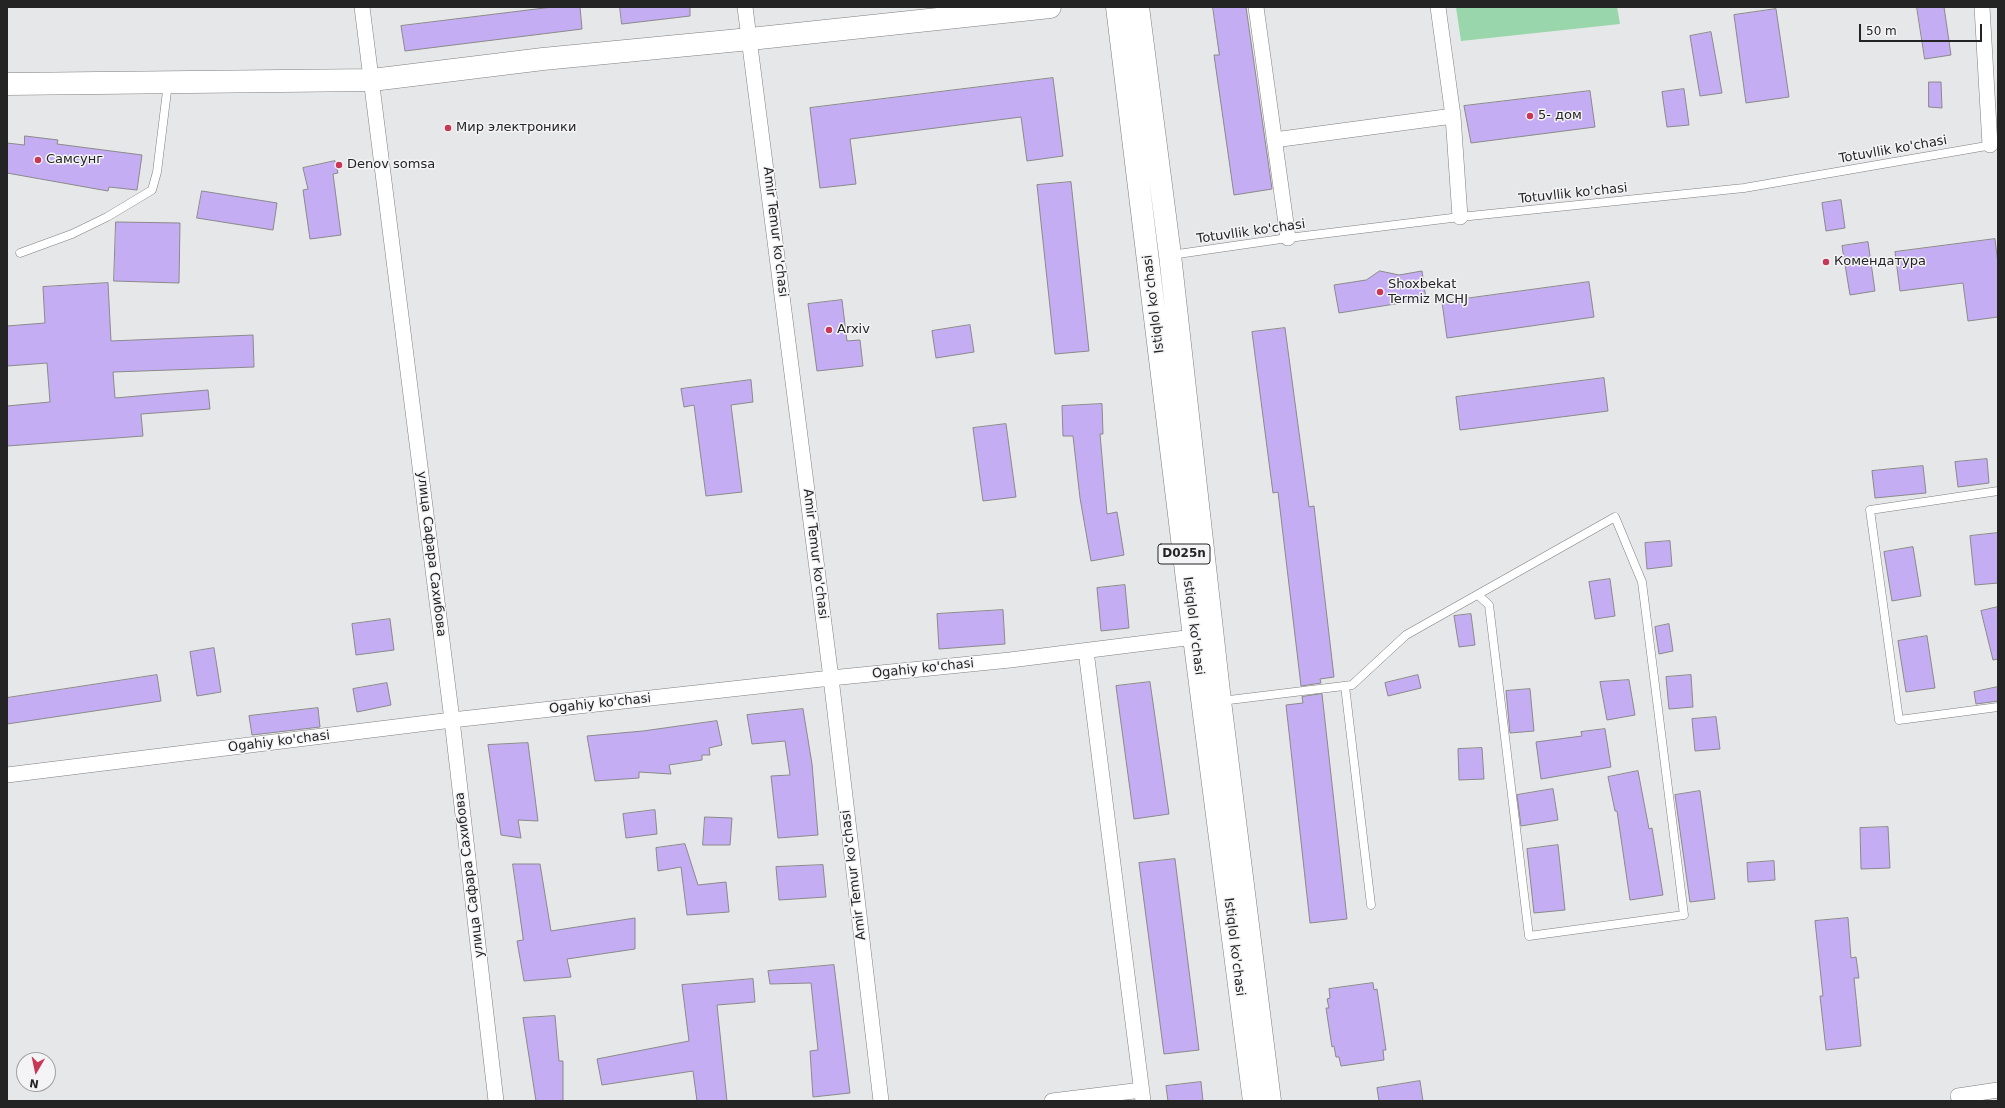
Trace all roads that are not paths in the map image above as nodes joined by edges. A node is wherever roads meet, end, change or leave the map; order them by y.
1 (362, 7) edge
2 (745, 7) edge
3 (1050, 7) edge
4 (1118, 7) edge
5 (1138, 7) edge
6 (1256, 7) edge
7 (1438, 7) edge
8 (1982, 7) edge
9 (750, 39) junction
10 (372, 80) junction
11 (168, 82) junction
12 (7, 84) edge
13 (1453, 116) junction
14 (1274, 140) junction
15 (1994, 144) edge
16 (1460, 217) junction
17 (1288, 238) junction
18 (20, 253) dead end
19 (1159, 257) junction
20 (1998, 490) edge
21 (1478, 594) junction
22 (1194, 637) junction
23 (1086, 650) junction
24 (831, 678) junction
25 (1345, 686) junction
26 (1220, 701) junction
27 (1998, 707) edge
28 (452, 720) junction
29 (7, 775) edge
30 (1371, 905) dead end
31 (1998, 1090) edge
32 (1142, 1095) edge
33 (1958, 1096) dead end
34 (496, 1101) edge
35 (881, 1101) edge
36 (1052, 1101) edge
37 (1254, 1101) edge
38 (1270, 1101) edge

1 - 10 street, улица Сафара Сахибова
2 - 9 street, Amir Temur ko'chasi
3 - 9 main road
4 - 19 main road, Istiqlol ko'chasi / D025n
5 - 19 main road, Istiqlol ko'chasi / D025n
6 - 14 street
7 - 13 street
8 - 15 street
9 - 10 main road
9 - 24 street, Amir Temur ko'chasi
10 - 11 main road
10 - 28 street, улица Сафара Сахибова
11 - 12 main road
11 - 18 lane
13 - 14 street
13 - 16 street
14 - 17 street
15 - 16 lane, Totuvllik ko'chasi
16 - 17 lane, Totuvllik ko'chasi
17 - 19 lane, Totuvllik ko'chasi
19 - 22 main road, Istiqlol ko'chasi / D025n
19 - 26 main road, Istiqlol ko'chasi / D025n
20 - 27 lane
21 - 21 lane
21 - 25 lane
22 - 23 street, Ogahiy ko'chasi
22 - 37 main road, Istiqlol ko'chasi / D025n
23 - 24 street, Ogahiy ko'chasi
23 - 32 street
24 - 28 street, Ogahiy ko'chasi
24 - 35 street, Amir Temur ko'chasi
25 - 26 lane
25 - 30 lane
26 - 38 main road, Istiqlol ko'chasi / D025n
28 - 29 street, Ogahiy ko'chasi
28 - 34 street, улица Сафара Сахибова
31 - 33 street
32 - 36 street

